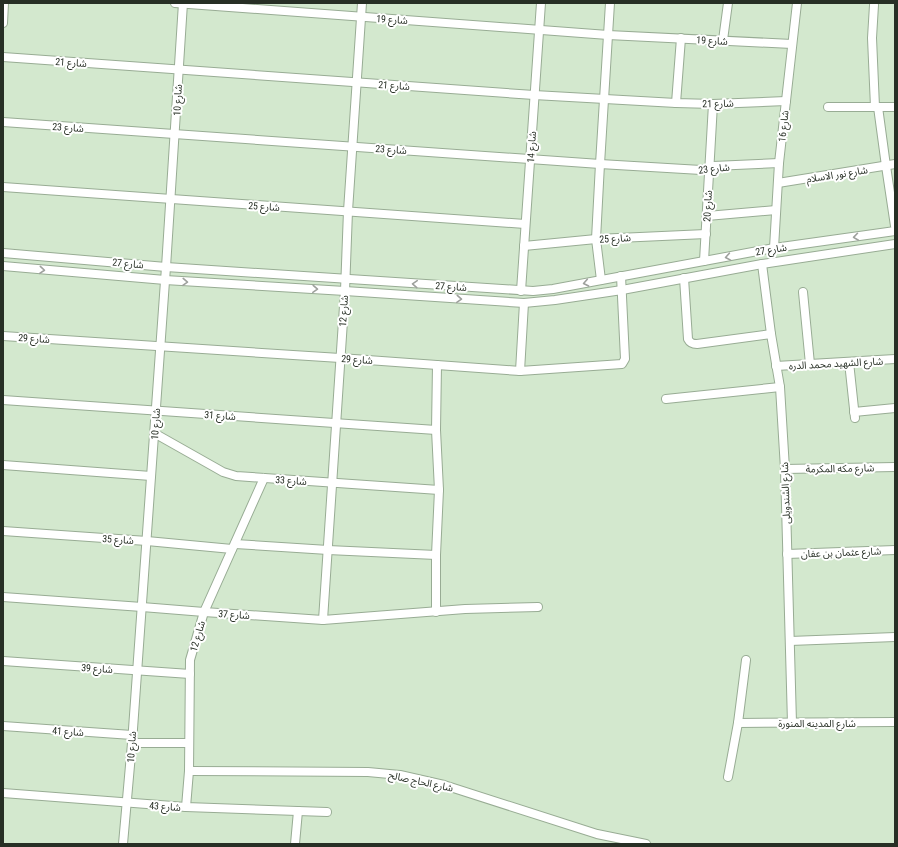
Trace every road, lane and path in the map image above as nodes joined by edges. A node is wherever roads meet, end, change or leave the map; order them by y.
1 (4, 3) edge
2 (175, 3) edge
3 (183, 3) edge
4 (362, 3) edge
5 (541, 3) edge
6 (610, 3) edge
7 (728, 3) edge
8 (797, 3) edge
9 (874, 5) dead end
10 (361, 17) junction
11 (3, 23) edge
12 (539, 30) junction
13 (608, 35) junction
14 (681, 38) junction
15 (723, 40) junction
16 (792, 44) junction
17 (3, 57) edge
18 (178, 70) junction
19 (357, 82) junction
20 (534, 95) junction
21 (604, 99) junction
22 (786, 101) junction
23 (676, 103) junction
24 (713, 104) junction
25 (828, 107) dead end
26 (876, 107) junction
27 (895, 107) edge
28 (3, 122) edge
29 (174, 134) junction
30 (353, 146) junction
31 (530, 159) junction
32 (779, 163) junction
33 (600, 164) junction
34 (895, 164) edge
35 (886, 166) junction
36 (709, 169) junction
37 (778, 184) junction
38 (3, 187) edge
39 (171, 199) junction
40 (776, 210) junction
41 (348, 211) junction
42 (707, 216) junction
43 (525, 224) junction
44 (895, 226) edge
45 (895, 231) edge
46 (706, 234) junction
47 (596, 239) junction
48 (895, 244) edge
49 (524, 246) junction
50 (774, 248) junction
51 (3, 254) edge
52 (704, 261) junction
53 (762, 264) junction
54 (3, 266) edge
55 (166, 267) junction
56 (621, 276) junction
57 (684, 278) junction
58 (345, 279) junction
59 (165, 280) junction
60 (601, 280) junction
61 (622, 290) junction
62 (345, 291) junction
63 (521, 291) junction
64 (803, 292) dead end
65 (524, 303) junction
66 (771, 334) junction
67 (3, 336) edge
68 (161, 346) junction
69 (340, 358) junction
70 (895, 359) edge
71 (849, 362) junction
72 (810, 364) junction
73 (437, 365) junction
74 (776, 366) junction
75 (520, 371) junction
76 (780, 387) junction
77 (3, 400) edge
78 (666, 400) dead end
79 (895, 408) edge
80 (156, 411) junction
81 (336, 423) junction
82 (436, 430) junction
83 (154, 432) junction
84 (3, 465) edge
85 (895, 468) edge
86 (785, 469) junction
87 (151, 476) junction
88 (264, 478) junction
89 (332, 483) junction
90 (439, 490) junction
91 (3, 531) edge
92 (146, 541) junction
93 (233, 546) junction
94 (328, 550) junction
95 (895, 550) edge
96 (787, 554) junction
97 (436, 555) junction
98 (3, 597) edge
99 (142, 607) junction
100 (538, 607) dead end
101 (204, 612) junction
102 (436, 612) junction
103 (323, 620) junction
104 (895, 637) edge
105 (790, 641) junction
106 (746, 660) dead end
107 (3, 661) edge
108 (137, 671) junction
109 (190, 674) junction
110 (895, 722) edge
111 (738, 723) junction
112 (792, 723) junction
113 (3, 726) edge
114 (132, 739) junction
115 (189, 743) junction
116 (189, 771) junction
117 (728, 777) dead end
118 (3, 793) edge
119 (127, 803) junction
120 (186, 808) junction
121 (298, 811) junction
122 (327, 812) dead end
123 (123, 844) edge
124 (295, 844) edge
125 (646, 844) edge

1 - 11 street
2 - 3 street, شارع 19
3 - 10 street, شارع 19
3 - 18 street, شارع 10
4 - 10 street, شارع 12
5 - 12 street, شارع 14
6 - 13 street
7 - 15 street
8 - 16 street, شارع 16
9 - 26 street
10 - 12 street, شارع 19
10 - 19 street, شارع 12
12 - 13 street, شارع 19
12 - 20 street, شارع 14
13 - 14 street, شارع 19
13 - 21 street
14 - 15 street, شارع 19
14 - 23 street
15 - 16 street, شارع 19
16 - 22 street, شارع 16
17 - 18 street, شارع 21
18 - 19 street, شارع 21
18 - 29 street, شارع 10
19 - 20 street, شارع 21
19 - 30 street, شارع 12
20 - 21 street, شارع 21
20 - 31 street, شارع 14
21 - 23 street, شارع 21
21 - 33 street
22 - 24 street, شارع 21
22 - 32 street, شارع 16
23 - 24 street, شارع 21
24 - 36 street, شارع 20
25 - 26 street
26 - 27 street
26 - 35 street
28 - 29 street, شارع 23
29 - 30 street, شارع 23
29 - 39 street, شارع 10
30 - 31 street, شارع 23
30 - 41 street, شارع 12
31 - 33 street, شارع 23
31 - 43 street, شارع 14
32 - 36 street, شارع 23
32 - 37 street, شارع 16
33 - 36 street, شارع 23
33 - 47 street
34 - 35 street, شارع نور الاسلام
35 - 37 street, شارع نور الاسلام
35 - 44 street
36 - 42 street, شارع 20
37 - 40 street, شارع 16
38 - 39 street, شارع 25
39 - 41 street, شارع 25
39 - 55 street, شارع 10
40 - 42 street
40 - 50 street, شارع 16
41 - 43 street, شارع 25
41 - 58 street, شارع 12
42 - 46 street, شارع 20
43 - 49 street, شارع 14
45 -> 50 street, شارع 27
46 - 47 street, شارع 25
46 - 52 street, شارع 20
47 - 49 street, شارع 25
47 - 60 street
48 - 53 street, شارع 27
49 - 63 street, شارع 14
50 -> 52 street, شارع 27
51 - 55 street, شارع 27
52 - 56 street, شارع 27
53 - 57 street, شارع 27
53 - 66 street, شارع الشندويلى
54 -> 59 street, شارع 27
55 - 58 street, شارع 27
55 - 59 street, شارع 10
56 - 60 street, شارع 27
56 - 61 street, شارع 29
57 - 61 street, شارع 27
57 - 66 street
58 - 62 street, شارع 12
63 -> 58 street, شارع 27
59 -> 62 street, شارع 27
59 - 68 street, شارع 10
60 -> 63 street, شارع 27
61 - 65 street, شارع 27
61 - 75 street, شارع 29
62 -> 65 street, شارع 27
62 - 69 street, شارع 12
64 - 72 street
65 - 75 street
66 - 74 street, شارع الشندويلى
67 - 68 street, شارع 29
68 - 69 street, شارع 29
68 - 80 street, شارع 10
69 - 73 street, شارع 29
69 - 81 street, شارع 12
70 - 71 street, شارع الشهيد محمد الدره
71 - 72 street, شارع الشهيد محمد الدره
71 - 79 street
72 - 74 street, شارع الشهيد محمد الدره
73 - 75 street, شارع 29
73 - 82 street
74 - 76 street, شارع الشندويلى
76 - 78 street
76 - 86 street, شارع الشندويلى
77 - 80 street, شارع 31
80 - 81 street, شارع 31
80 - 83 street, شارع 10
81 - 82 street, شارع 31
81 - 89 street, شارع 12
82 - 90 street
83 - 87 street, شارع 10
83 - 88 street, شارع 33
84 - 87 street
85 - 86 street, شارع مكه المكرمة
86 - 96 street, شارع الشندويلى
87 - 92 street, شارع 10
88 - 89 street, شارع 33
88 - 93 street, شارع 12
89 - 90 street, شارع 33
89 - 94 street, شارع 12
90 - 97 street
91 - 92 street, شارع 35
92 - 93 street, شارع 35
92 - 99 street, شارع 10
93 - 94 street, شارع 35
93 - 101 street, شارع 12
94 - 97 street, شارع 35
94 - 103 street, شارع 12
95 - 96 street, شارع عثمان بن عفان
96 - 105 street, شارع الشندويلى
97 - 102 street
98 - 99 street, شارع 37
99 - 101 street, شارع 37
99 - 108 street, شارع 10
100 - 102 street, شارع 37
101 - 103 street, شارع 37
101 - 109 street, شارع 12
102 - 103 street, شارع 37
104 - 105 street
105 - 112 street, شارع الشندويلى
106 - 111 street
107 - 108 street, شارع 39
108 - 109 street, شارع 39
108 - 114 street, شارع 10
109 - 115 street, شارع 12
110 - 112 street, شارع المدينه المنورة
111 - 112 street, شارع المدينه المنورة
111 - 117 street
113 - 114 street, شارع 41
114 - 115 street, شارع 41
114 - 119 street, شارع 10
115 - 116 street, شارع 12
116 - 120 street, شارع 12
116 - 125 street, شارع الحاج صالح
118 - 119 street, شارع 43
119 - 120 street, شارع 43
119 - 123 street, شارع 10
120 - 121 street, شارع 43
121 - 122 street, شارع 43
121 - 124 street

